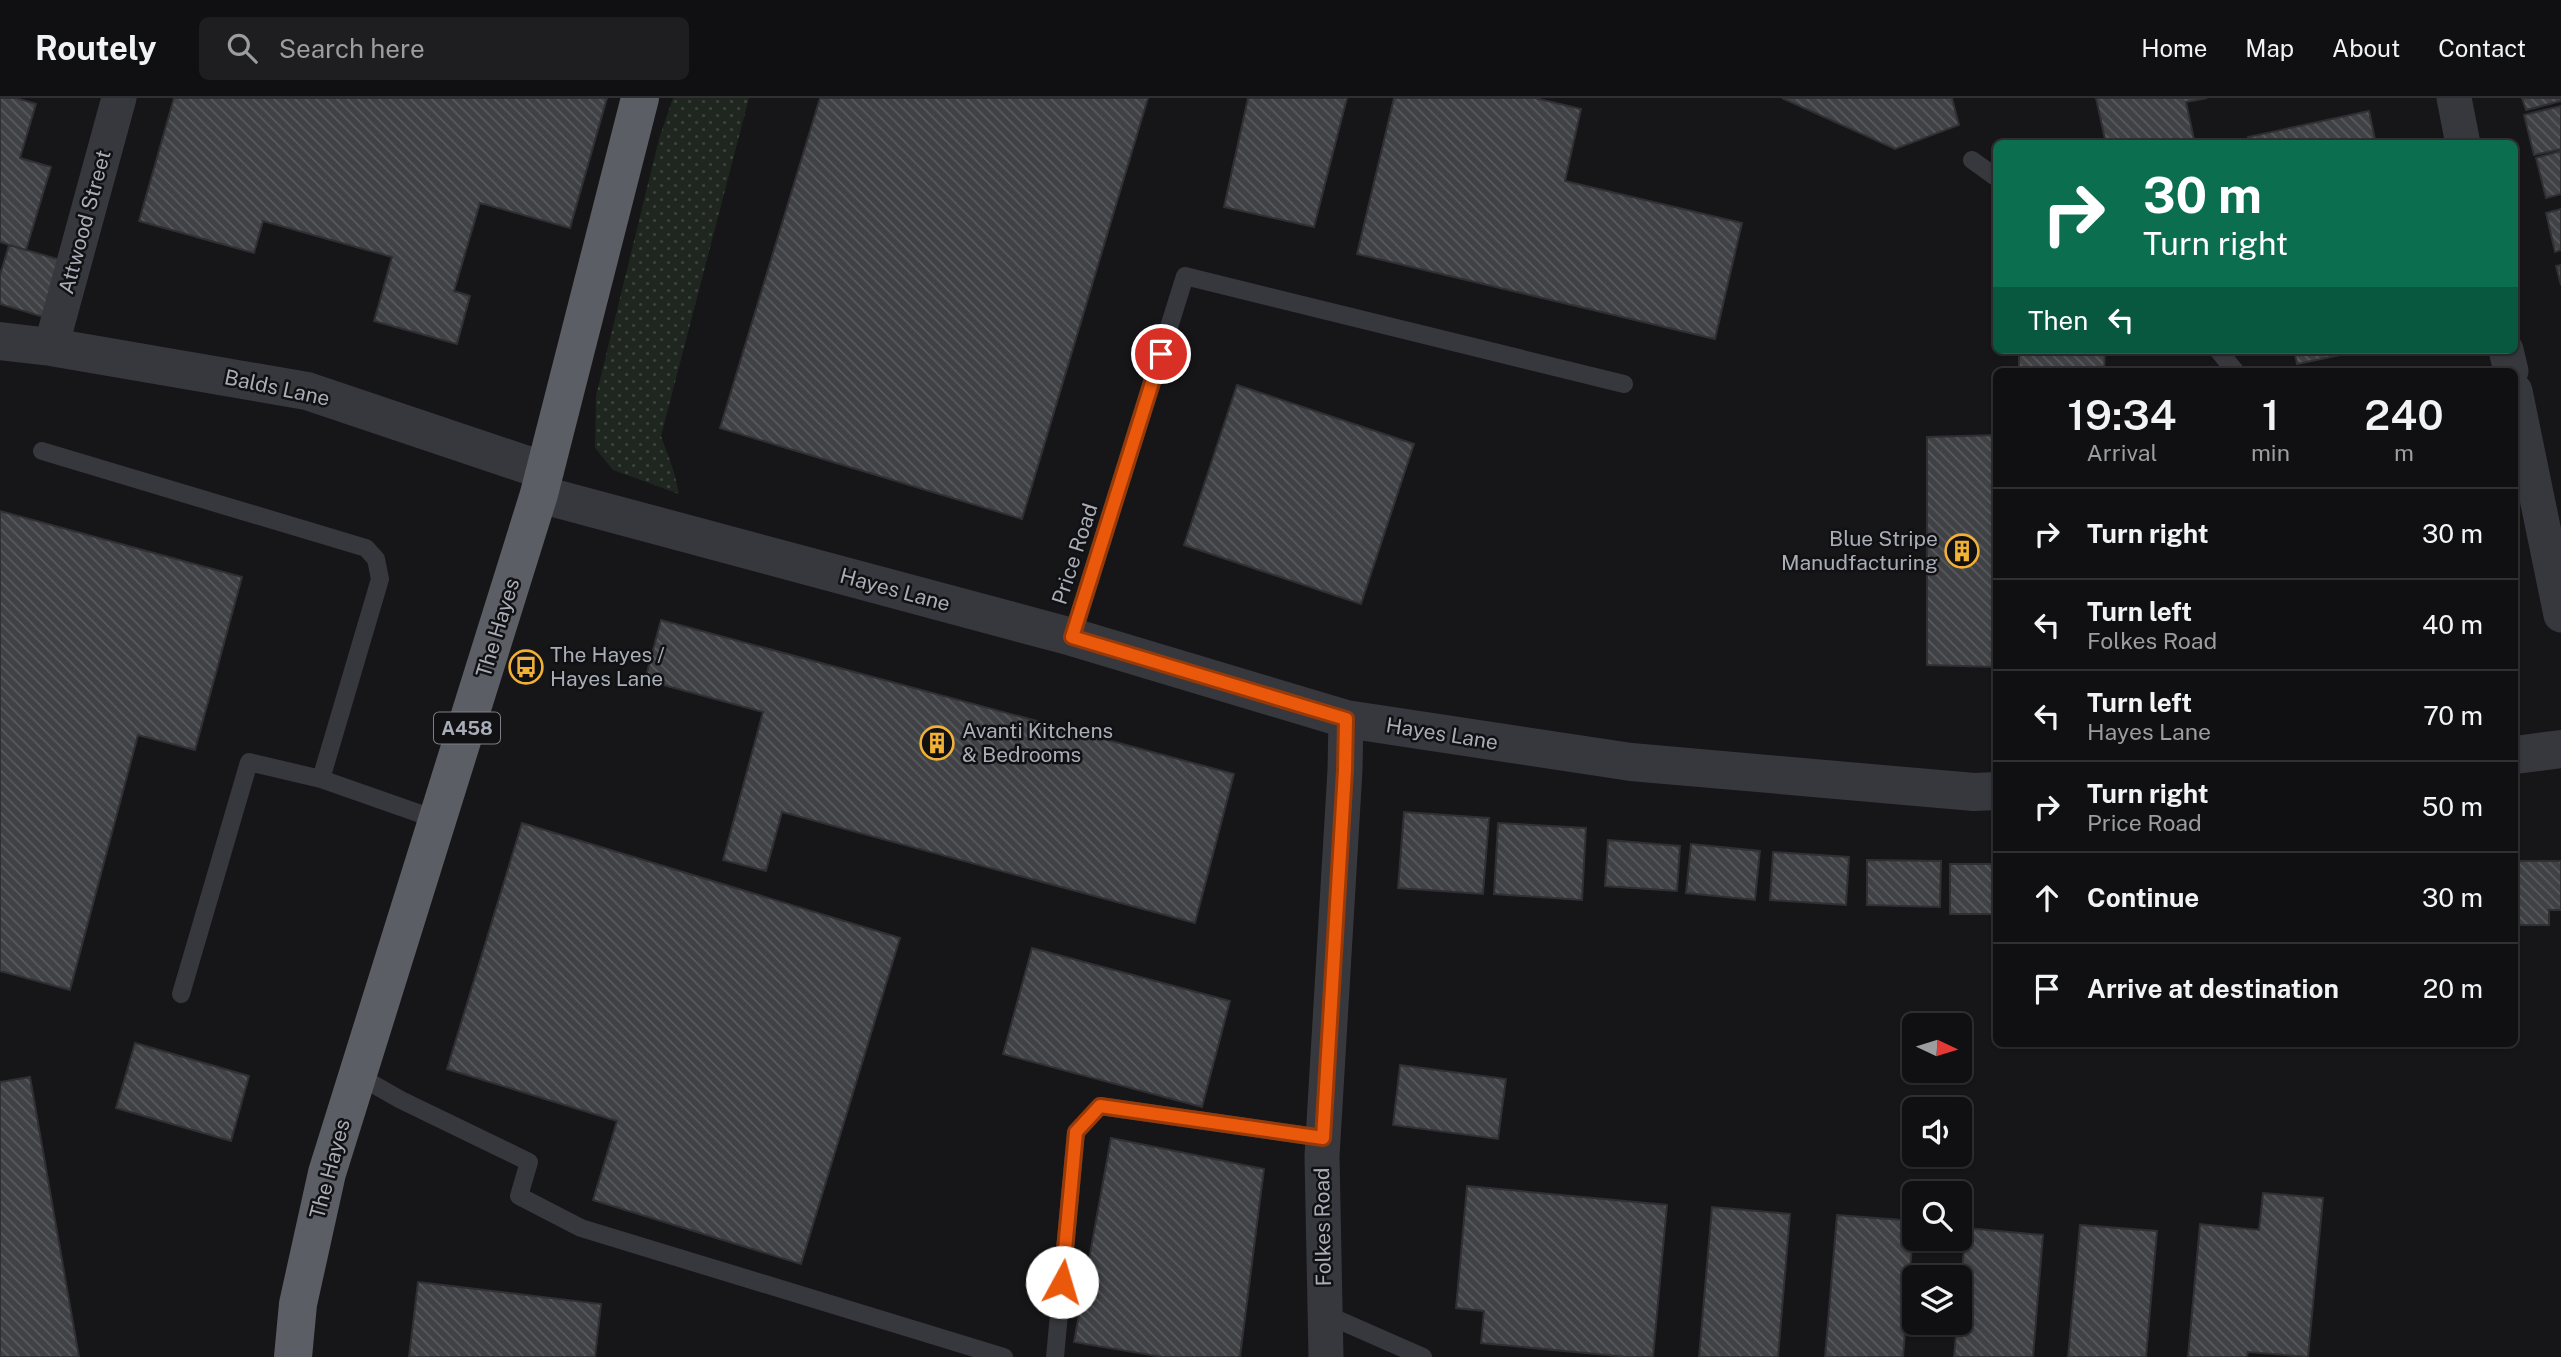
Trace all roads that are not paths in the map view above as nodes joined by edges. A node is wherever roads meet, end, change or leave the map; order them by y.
1 (120, 98) edge
2 (640, 98) edge
3 (2454, 98) edge
4 (2462, 140) edge
5 (1972, 160) dead end
6 (1993, 175) edge
7 (0, 341) edge
8 (51, 346) junction
9 (2221, 354) edge
10 (2233, 368) edge
11 (1624, 384) dead end
12 (2518, 406) edge
13 (42, 451) dead end
14 (542, 482) junction
15 (2561, 615) edge
16 (1072, 637) junction
17 (1346, 719) junction
18 (2561, 749) edge
19 (2518, 755) edge
20 (321, 779) junction
21 (1993, 791) edge
22 (438, 820) junction
23 (181, 994) dead end
24 (356, 1075) junction
25 (1323, 1138) junction
26 (1325, 1314) junction
27 (293, 1357) edge
28 (1004, 1357) edge
29 (1055, 1357) edge
30 (1326, 1357) edge
31 (1423, 1357) edge

1 - 8 street, Attwood Street
2 - 14 highway, The Hayes / A458
3 - 4 street
5 - 6 lane
7 - 8 street, Balds Lane
8 - 14 street, Balds Lane
9 - 10 lane
11 - 16 lane, Price Road
12 - 15 street
13 - 20 lane
14 - 16 street, Hayes Lane
14 - 22 highway, The Hayes / A458
16 - 17 street, Hayes Lane
17 - 21 street, Hayes Lane
17 - 25 street, Folkes Road
18 - 19 street
20 - 22 lane
20 - 23 lane
22 - 24 highway, The Hayes / A458
24 - 27 highway, The Hayes / A458
24 - 28 lane
25 - 26 street, Folkes Road
25 - 29 lane
26 - 30 street, Folkes Road
26 - 31 lane

